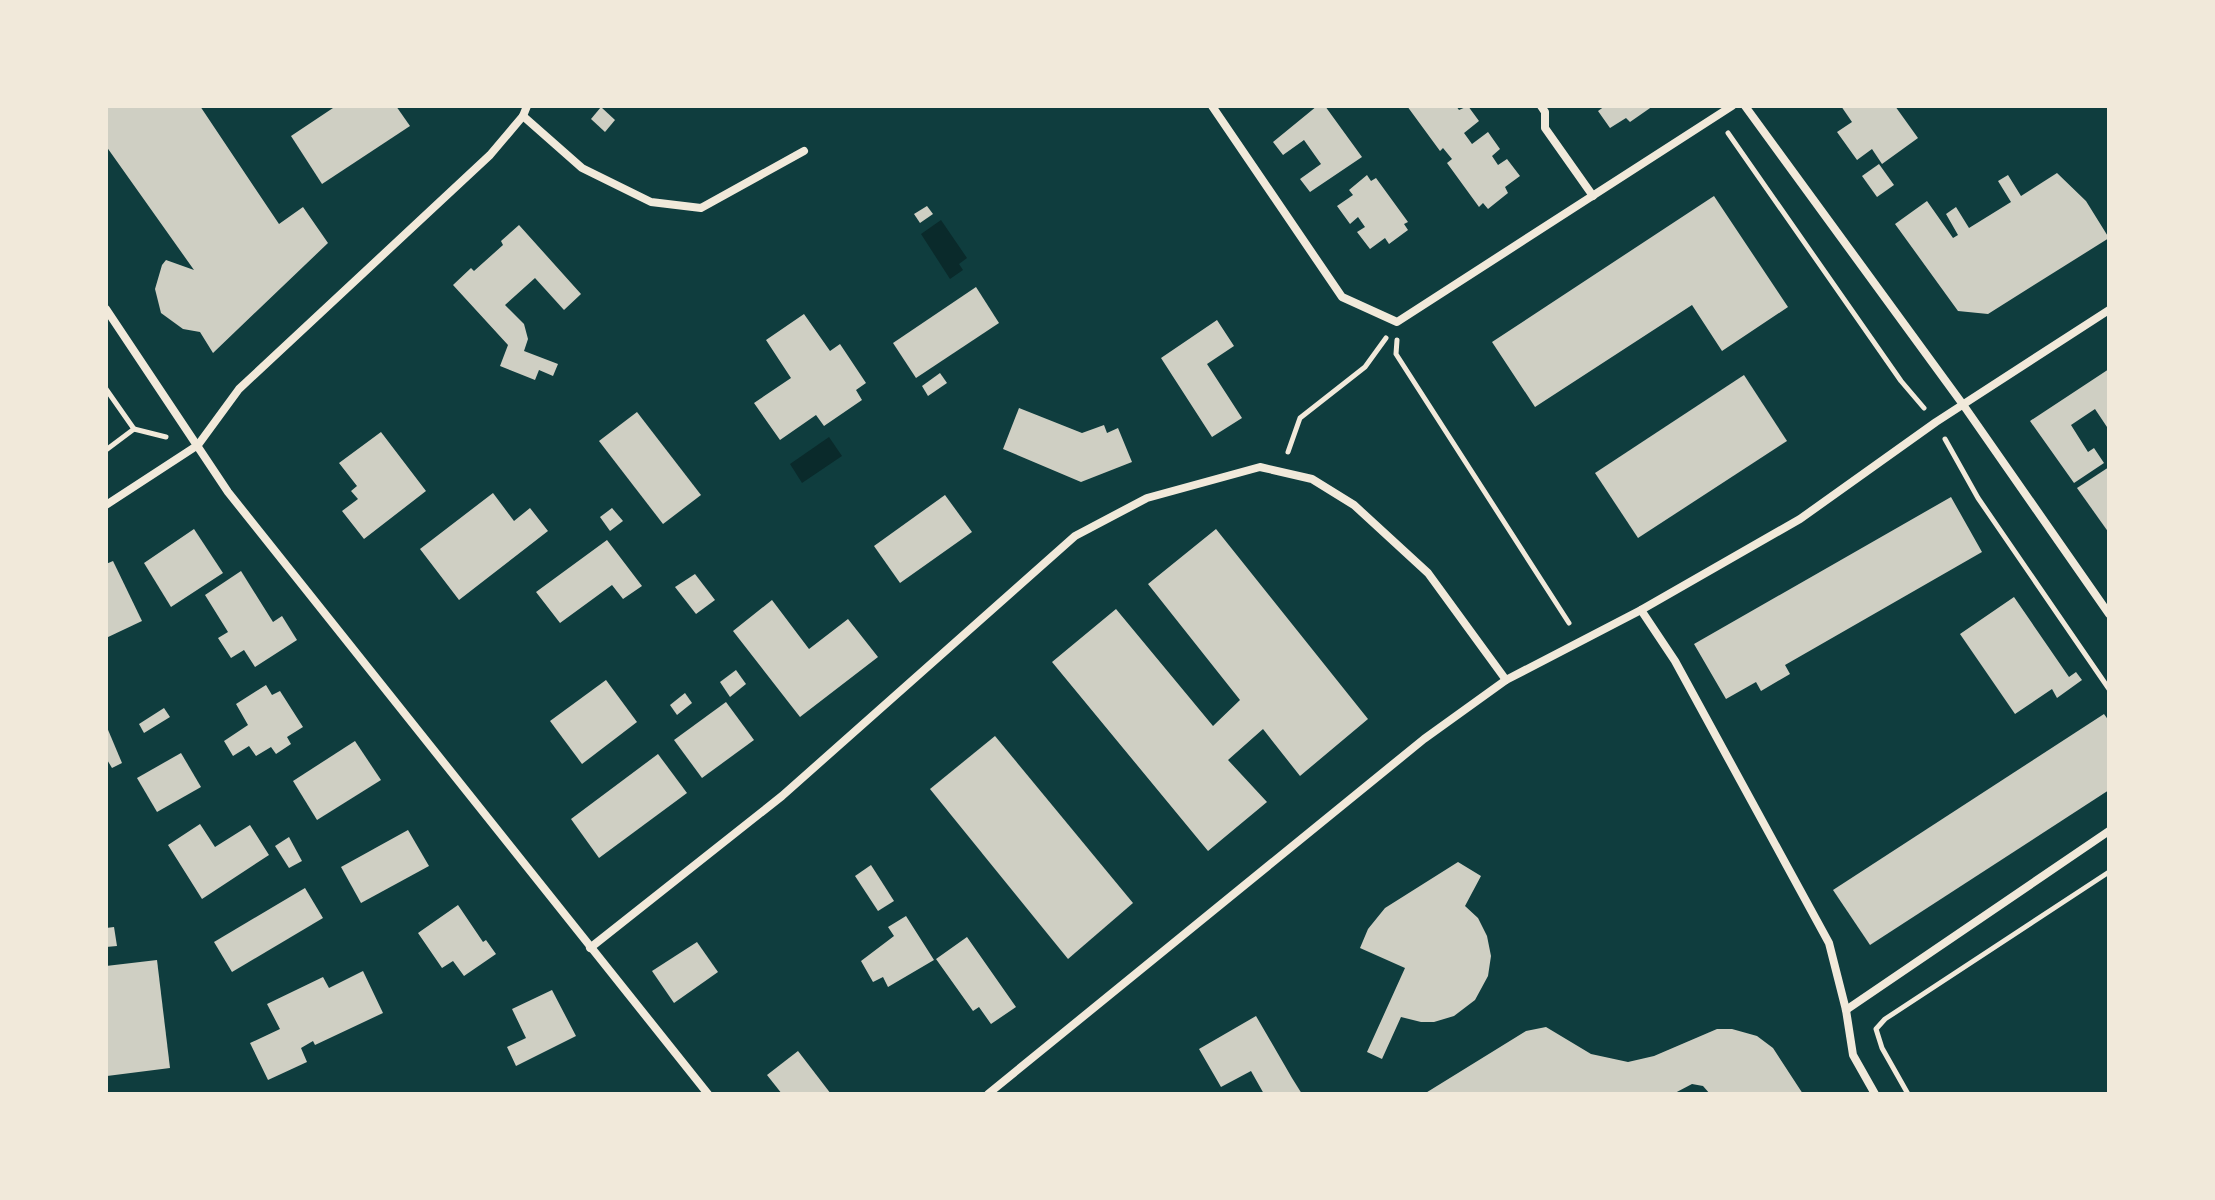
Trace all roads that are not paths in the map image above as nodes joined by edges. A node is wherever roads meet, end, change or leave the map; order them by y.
1 (527, 106) edge
2 (1212, 106) edge
3 (1541, 106) edge
4 (1732, 106) edge
5 (1745, 106) edge
6 (523, 116) junction
7 (804, 151) dead end
8 (1593, 196) junction
9 (106, 309) edge
10 (2109, 310) edge
11 (1964, 406) junction
12 (198, 445) junction
13 (106, 505) edge
14 (1641, 610) junction
15 (2109, 614) edge
16 (1506, 680) junction
17 (2109, 831) edge
18 (590, 948) junction
19 (1846, 1010) junction
20 (708, 1094) edge
21 (988, 1094) edge
22 (1875, 1094) edge

1 - 6 street
2 - 8 street
3 - 8 street
4 - 8 street
5 - 11 street
6 - 7 street
6 - 12 street
9 - 12 street
10 - 11 street
11 - 14 street
11 - 15 street
12 - 13 street
12 - 18 street
14 - 16 street
14 - 19 street
16 - 18 street
16 - 21 street
17 - 19 street
18 - 20 street
19 - 22 street

